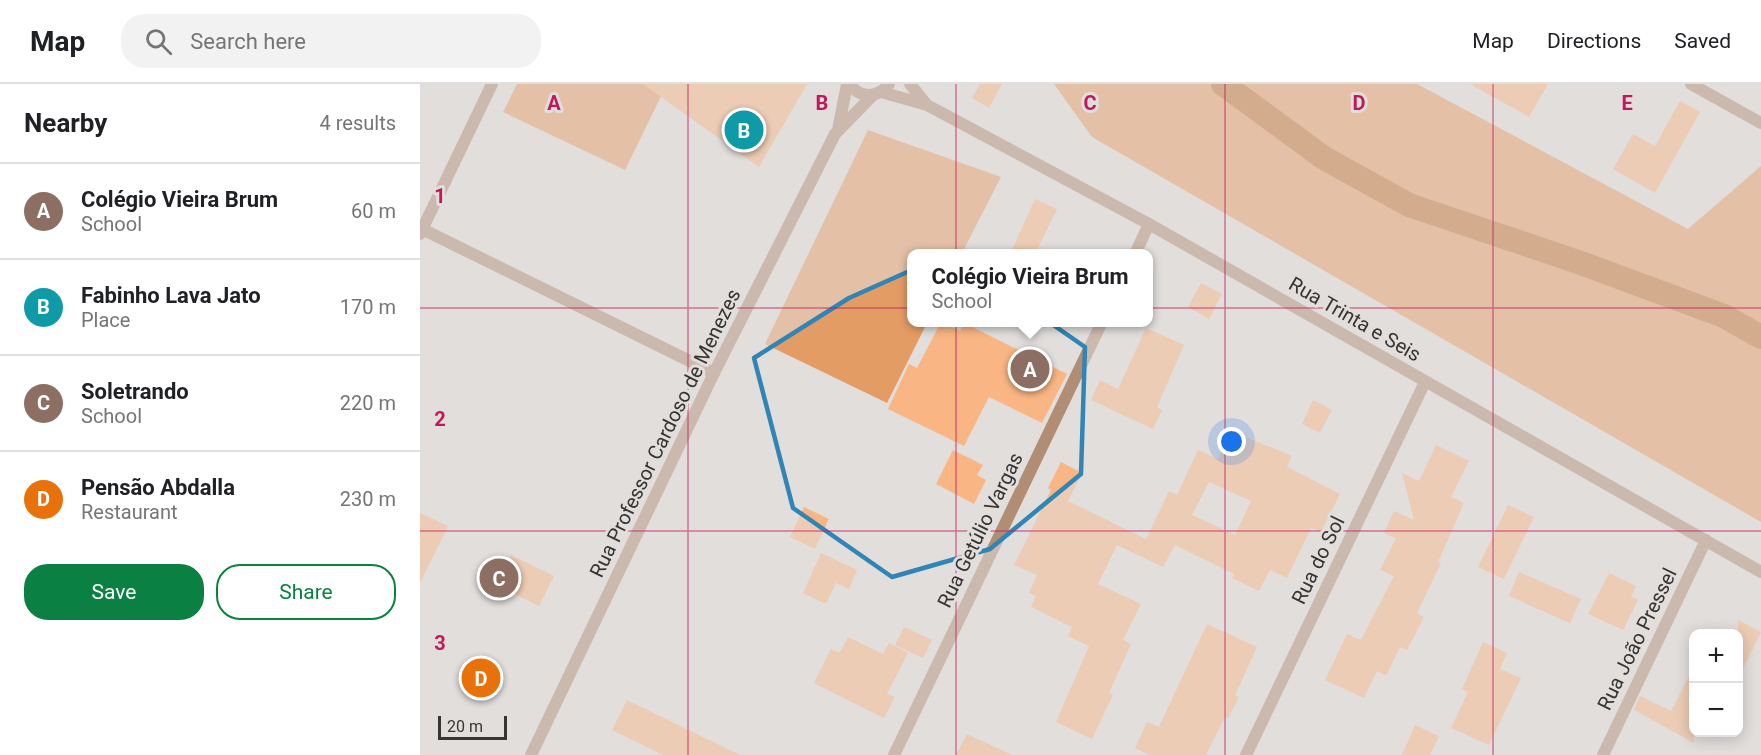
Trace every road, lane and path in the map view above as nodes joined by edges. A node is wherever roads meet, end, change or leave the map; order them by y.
1 (492, 84) edge
2 (848, 84) edge
3 (910, 84) edge
4 (1691, 84) edge
5 (881, 90) edge
6 (927, 105) junction
7 (1761, 123) edge
8 (838, 130) junction
9 (1149, 224) junction
10 (421, 231) edge
11 (1137, 249) edge
12 (1100, 327) edge
13 (714, 373) junction
14 (1425, 382) junction
15 (1706, 540) junction
16 (1761, 572) edge
17 (531, 755) edge
18 (894, 755) edge
19 (1246, 755) edge
20 (1603, 755) edge

1 - 10 street
2 - 5 street, Rua Professor Cardoso de Menezes
2 - 8 street, Rua Professor Cardoso de Menezes
3 - 6 street, Rua Trinta e Seis
4 - 7 street
5 - 6 street, Rua Trinta e Seis
5 - 8 street, Rua Professor Cardoso de Menezes
6 - 9 street, Rua Trinta e Seis
8 - 13 street, Rua Professor Cardoso de Menezes
9 - 11 street
9 - 14 street, Rua Trinta e Seis
10 - 13 street
12 - 18 street, Rua Getúlio Vargas
13 - 17 street, Rua Professor Cardoso de Menezes
14 - 15 street, Rua Trinta e Seis
14 - 19 street, Rua do Sol
15 - 16 street, Rua Trinta e Seis
15 - 20 street, Rua João Pressel

